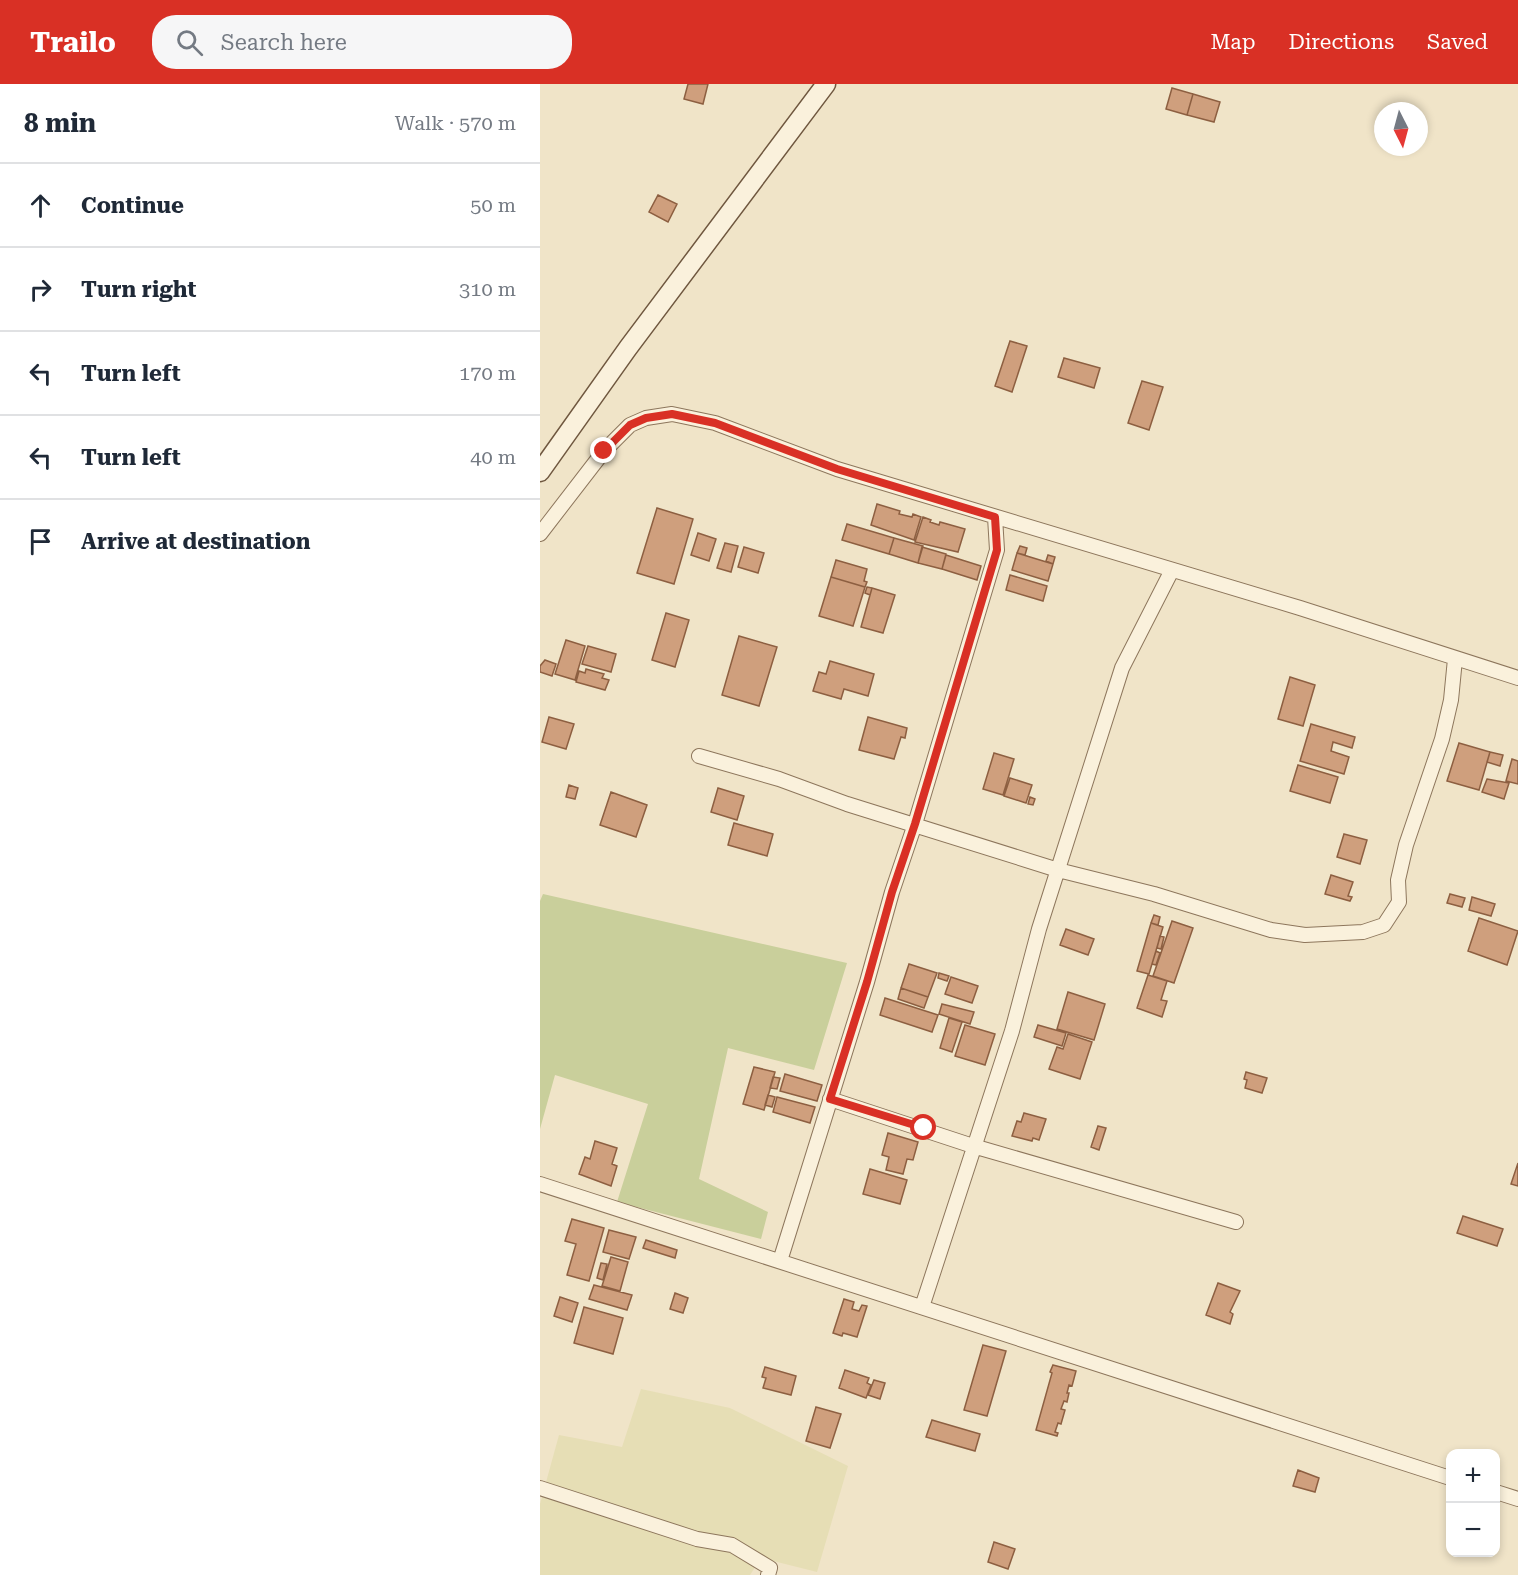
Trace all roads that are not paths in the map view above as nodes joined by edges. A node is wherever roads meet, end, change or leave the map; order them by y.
1 (826, 84) edge
2 (540, 472) edge
3 (995, 517) junction
4 (540, 534) edge
5 (1172, 570) junction
6 (1455, 659) junction
7 (1518, 678) edge
8 (699, 756) dead end
9 (915, 824) junction
10 (1058, 870) junction
11 (830, 1099) junction
12 (973, 1146) junction
13 (540, 1184) edge
14 (1236, 1222) dead end
15 (780, 1261) junction
16 (922, 1307) junction
17 (1446, 1477) edge
18 (540, 1488) edge
19 (1500, 1493) edge
20 (1518, 1499) edge
21 (768, 1575) edge

1 - 2 main road
3 - 4 street
3 - 5 street
3 - 9 street
5 - 6 street
5 - 10 street
6 - 7 street
6 - 10 street
8 - 9 street
9 - 10 street
9 - 11 street
10 - 12 street
11 - 12 street
11 - 15 street
12 - 14 street
12 - 16 street
13 - 15 street
15 - 16 street
16 - 17 street
18 - 21 street
19 - 20 street

